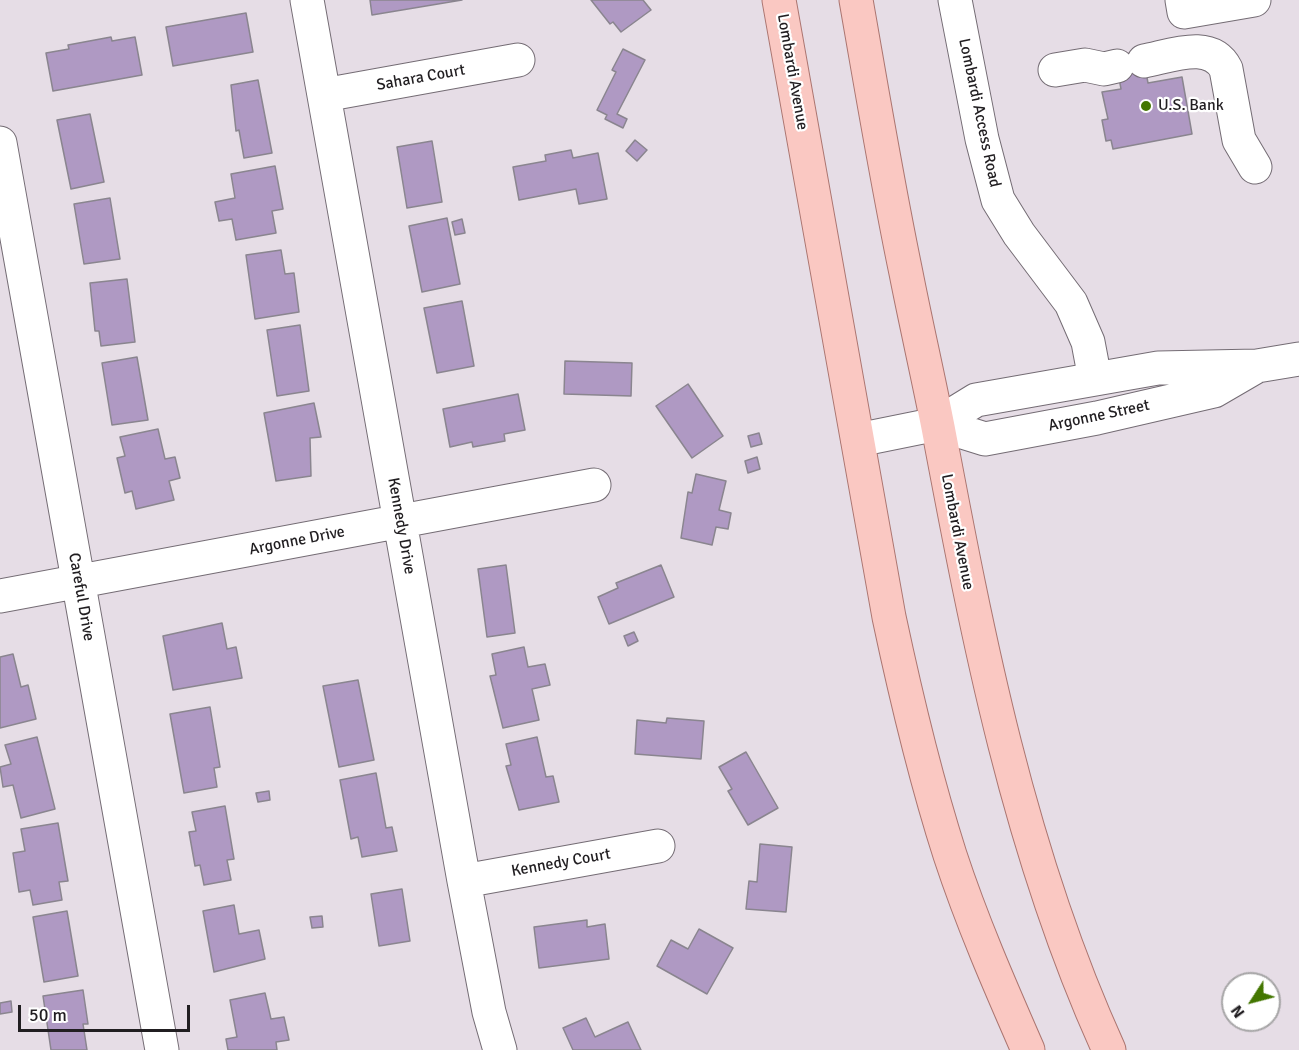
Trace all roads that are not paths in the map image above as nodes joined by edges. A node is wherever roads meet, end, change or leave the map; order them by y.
1 (307, 0) edge
2 (779, 0) edge
3 (856, 0) edge
4 (955, 0) edge
5 (1182, 0) edge
6 (1254, 0) edge
7 (518, 60) dead end
8 (1055, 70) dead end
9 (324, 95) junction
10 (0, 143) edge
11 (1255, 167) dead end
12 (1299, 360) edge
13 (1257, 366) junction
14 (1095, 379) junction
15 (937, 424) junction
16 (858, 440) junction
17 (594, 485) dead end
18 (400, 521) junction
19 (78, 582) junction
20 (0, 596) edge
21 (658, 846) dead end
22 (464, 881) junction
23 (162, 1050) edge
24 (500, 1050) edge
25 (1028, 1050) edge
26 (1109, 1050) edge

1 - 9 street, Kennedy Drive
2 - 16 main road, Lombardi Avenue
3 - 15 main road, Lombardi Avenue
4 - 14 street, Lombardi Access Road
5 - 6 street
7 - 9 street, Sahara Court
8 - 11 street
9 - 18 street, Kennedy Drive
10 - 19 street, Careful Drive
12 - 13 street, Argonne Street
13 - 14 street, Argonne Street
13 - 15 street, Argonne Street
14 - 15 street, Argonne Street
15 - 16 street, Argonne Street
15 - 26 main road, Lombardi Avenue
16 - 25 main road, Lombardi Avenue
17 - 18 street, Argonne Drive
18 - 19 street, Argonne Drive
18 - 22 street, Kennedy Drive
19 - 20 street, Argonne Drive
19 - 23 street, Careful Drive
21 - 22 street, Kennedy Court
22 - 24 street, Kennedy Drive

